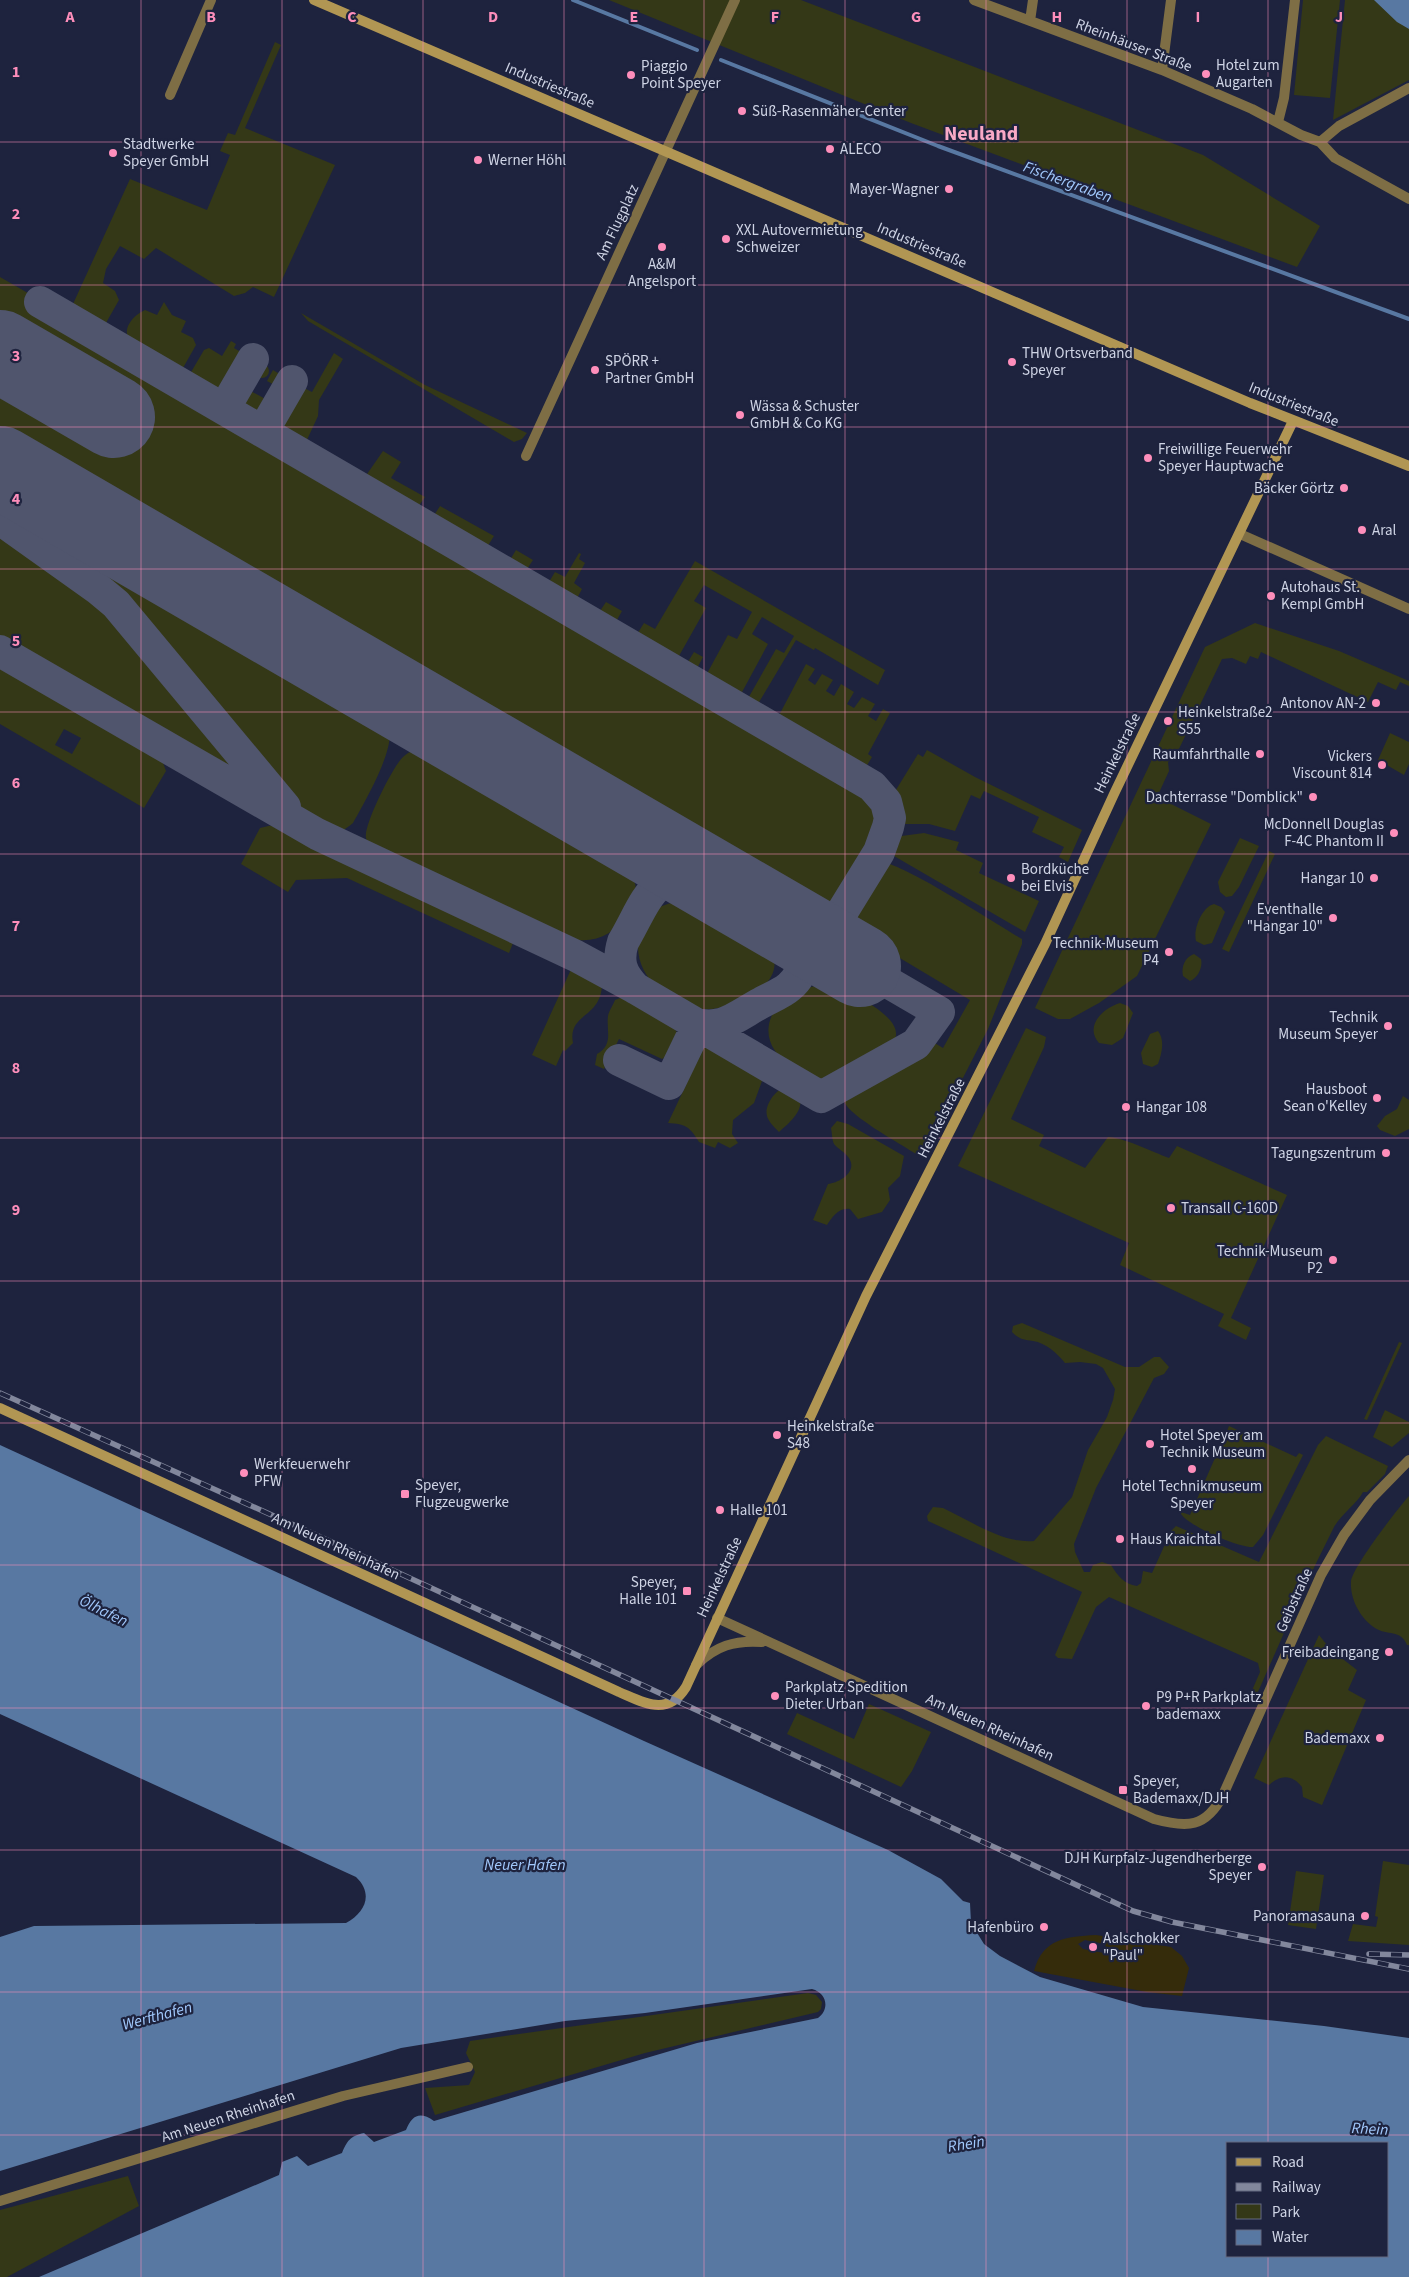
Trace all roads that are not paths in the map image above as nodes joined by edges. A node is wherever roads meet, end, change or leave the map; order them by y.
1 (211, 0) edge
2 (314, 0) edge
3 (735, 0) edge
4 (974, 0) edge
5 (1033, 0) edge
6 (1171, 0) edge
7 (1295, 0) edge
8 (1030, 21) junction
9 (1162, 70) junction
10 (1409, 88) edge
11 (170, 95) dead end
12 (1278, 122) junction
13 (1320, 142) junction
14 (666, 152) junction
15 (1409, 199) edge
16 (1294, 421) junction
17 (526, 456) dead end
18 (1409, 466) edge
19 (1240, 534) junction
20 (1409, 609) edge
21 (0, 1408) edge
22 (1409, 1460) edge
23 (717, 1618) junction
24 (768, 1642) junction
25 (695, 1667) junction
26 (661, 1705) joint
27 (1202, 1821) joint
28 (468, 2067) dead end
29 (0, 2202) edge

1 - 11 street
2 - 14 street, Industriestraße
3 - 14 street, Am Flugplatz
4 - 8 street, Rheinhäuser Straße
5 - 8 street
6 - 9 street
7 - 12 street
8 - 9 street, Rheinhäuser Straße
9 - 12 street, Rheinhäuser Straße
10 - 13 street
12 - 13 street, Rheinhäuser Straße
13 - 15 street, Rheinhäuser Straße
14 - 16 street, Industriestraße
14 - 17 street, Am Flugplatz
16 - 18 street, Industriestraße
16 - 19 street, Heinkelstraße
19 - 20 street
19 - 23 street, Heinkelstraße
21 - 26 street, Am Neuen Rheinhafen
22 - 27 street, Geibstraße
23 - 24 street, Am Neuen Rheinhafen
23 - 25 street, Heinkelstraße
24 - 25 street, Am Neuen Rheinhafen
24 - 27 street, Am Neuen Rheinhafen
25 - 26 street, Heinkelstraße
28 - 29 street, Am Neuen Rheinhafen

